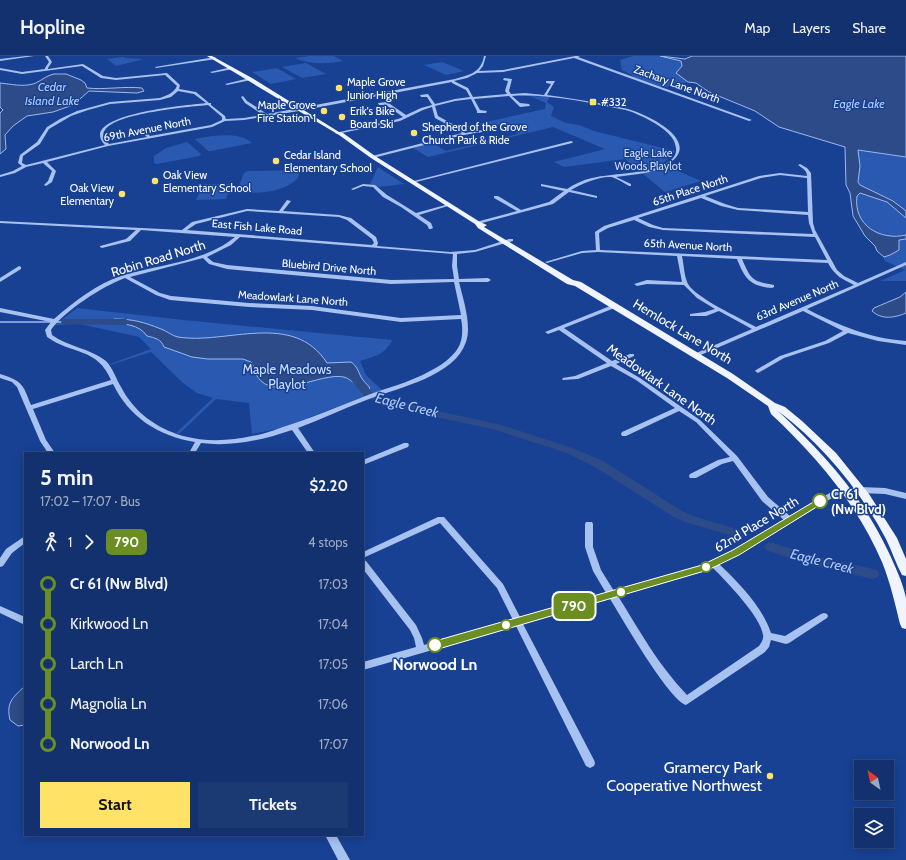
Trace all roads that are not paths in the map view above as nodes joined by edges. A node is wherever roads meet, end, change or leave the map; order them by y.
1 (33, 56) edge
2 (46, 56) edge
3 (210, 56) edge
4 (485, 56) edge
5 (577, 56) edge
6 (214, 57) edge
7 (0, 60) edge
8 (156, 66) dead end
9 (232, 68) junction
10 (0, 69) edge
11 (47, 70) junction
12 (12, 72) junction
13 (212, 72) dead end
14 (477, 72) junction
15 (2, 74) dead end
16 (250, 80) junction
17 (509, 80) dead end
18 (454, 82) dead end
19 (553, 83) dead end
20 (227, 84) dead end
21 (178, 90) junction
22 (509, 94) junction
23 (428, 96) dead end
24 (545, 96) junction
25 (243, 97) dead end
26 (472, 98) junction
27 (210, 104) junction
28 (386, 104) dead end
29 (521, 104) dead end
30 (433, 106) junction
31 (165, 110) junction
32 (299, 110) junction
33 (479, 111) dead end
34 (169, 113) dead end
35 (266, 115) junction
36 (406, 117) junction
37 (224, 120) junction
38 (750, 120) dead end
39 (485, 130) dead end
40 (146, 131) dead end
41 (337, 133) junction
42 (464, 134) junction
43 (149, 137) junction
44 (570, 142) dead end
45 (108, 145) junction
46 (372, 157) junction
47 (44, 161) junction
48 (800, 165) dead end
49 (25, 166) junction
50 (0, 176) edge
51 (611, 176) junction
52 (809, 177) junction
53 (412, 182) junction
54 (46, 185) dead end
55 (542, 185) dead end
56 (630, 185) dead end
57 (352, 189) dead end
58 (568, 191) junction
59 (700, 196) junction
60 (496, 198) dead end
61 (595, 198) dead end
62 (289, 201) dead end
63 (449, 205) junction
64 (520, 211) junction
65 (280, 212) junction
66 (416, 214) junction
67 (811, 214) junction
68 (634, 218) junction
69 (0, 222) edge
70 (478, 223) junction
71 (431, 228) dead end
72 (140, 229) junction
73 (183, 231) junction
74 (240, 236) junction
75 (816, 236) junction
76 (508, 241) junction
77 (102, 247) dead end
78 (373, 247) junction
79 (598, 251) junction
80 (455, 253) junction
81 (679, 255) junction
82 (203, 256) junction
83 (740, 258) junction
84 (547, 262) junction
85 (830, 262) junction
86 (906, 263) edge
87 (19, 268) dead end
88 (126, 277) junction
89 (0, 280) edge
90 (488, 280) dead end
91 (456, 281) junction
92 (578, 284) junction
93 (637, 284) dead end
94 (686, 284) junction
95 (858, 285) junction
96 (772, 286) dead end
97 (615, 306) junction
98 (720, 309) junction
99 (803, 309) junction
100 (0, 310) edge
101 (692, 315) dead end
102 (463, 317) junction
103 (56, 321) junction
104 (561, 328) junction
105 (756, 329) junction
106 (847, 331) junction
107 (548, 332) dead end
108 (906, 343) edge
109 (632, 355) dead end
110 (696, 355) junction
111 (611, 363) junction
112 (758, 371) dead end
113 (0, 376) edge
114 (565, 378) dead end
115 (115, 381) junction
116 (772, 406) junction
117 (30, 408) junction
118 (679, 408) junction
119 (293, 426) junction
120 (624, 434) dead end
121 (199, 441) junction
122 (406, 445) dead end
123 (51, 452) edge
124 (193, 452) edge
125 (311, 452) edge
126 (736, 458) junction
127 (364, 463) edge
128 (693, 476) dead end
129 (860, 490) junction
130 (848, 491) junction
131 (906, 496) edge
132 (789, 520) junction
133 (589, 524) dead end
134 (24, 540) edge
135 (364, 555) edge
136 (0, 564) edge
137 (364, 564) edge
138 (714, 564) junction
139 (906, 572) edge
140 (612, 595) junction
141 (0, 609) edge
142 (824, 616) dead end
143 (24, 621) edge
144 (518, 622) junction
145 (906, 624) edge
146 (768, 636) junction
147 (421, 649) junction
148 (364, 666) edge
149 (590, 763) dead end
150 (331, 836) edge
151 (344, 860) edge

1 - 7 street
2 - 11 street
3 - 6 main road, Hemlock Lane North
4 - 14 street
5 - 14 street
5 - 38 street, Zachary Lane North
6 - 8 street
6 - 9 main road, Hemlock Lane North
9 - 13 street
9 - 16 main road, Hemlock Lane North
10 - 12 street
11 - 12 street
11 - 21 street
12 - 15 street
14 - 32 street, 69th Avenue North
16 - 20 street
16 - 32 main road, Hemlock Lane North
17 - 22 street
18 - 26 street
19 - 24 street
21 - 27 street
21 - 49 street
22 - 24 street
22 - 26 street
22 - 29 street
23 - 30 street
24 - 51 street
25 - 35 street
26 - 30 street
26 - 33 street
27 - 31 street
27 - 37 street
28 - 36 street
30 - 36 street
30 - 42 street
31 - 34 street
31 - 45 street
32 - 35 street, 69th Avenue North
32 - 41 main road, Hemlock Lane North
35 - 37 street, 69th Avenue North
36 - 41 street
37 - 43 street, 69th Avenue North
39 - 42 street
40 - 43 street
41 - 46 main road, Hemlock Lane North
42 - 46 street
43 - 45 street, 69th Avenue North
44 - 53 street
45 - 47 street, 69th Avenue North
46 - 53 main road, Hemlock Lane North
47 - 49 street, 69th Avenue North
47 - 54 street
48 - 52 street
49 - 50 street, 69th Avenue North
51 - 56 street
51 - 58 street
52 - 59 street, 65th Place North
52 - 67 street
53 - 63 main road, Hemlock Lane North
55 - 58 street
57 - 66 street
58 - 61 street
58 - 64 street
59 - 67 street
59 - 68 street, 65th Place North
60 - 64 street
62 - 65 street
63 - 66 street
63 - 70 main road, Hemlock Lane North
64 - 70 street
65 - 73 street
65 - 78 street
66 - 71 street
67 - 75 street
68 - 75 street
68 - 79 street, 65th Place North
69 - 72 street, East Fish Lake Road
70 - 76 main road, Hemlock Lane North
72 - 73 street, East Fish Lake Road
72 - 77 street
73 - 74 street, East Fish Lake Road
74 - 78 street, East Fish Lake Road
74 - 82 street, Robin Road North
75 - 85 street
76 - 80 street, East Fish Lake Road
76 - 84 main road, Hemlock Lane North
76 - 92 main road, Hemlock Lane North
78 - 80 street, East Fish Lake Road
79 - 81 street, 65th Avenue North
79 - 84 street, 65th Avenue North
80 - 91 street
81 - 83 street, 65th Avenue North
81 - 94 street
82 - 88 street, Robin Road North
82 - 91 street, Bluebird Drive North
83 - 85 street, 65th Avenue North
83 - 96 street
84 - 92 main road, Hemlock Lane North
85 - 95 street
86 - 95 street, 63rd Avenue North
87 - 89 street
88 - 102 street, Meadowlark Lane North
88 - 103 street, Robin Road North
90 - 91 street, Bluebird Drive North
91 - 102 street
92 - 97 main road, Hemlock Lane North
93 - 94 street
94 - 98 street
95 - 99 street, 63rd Avenue North
97 - 104 street
97 - 110 main road, Hemlock Lane North
98 - 101 street
98 - 105 street
99 - 105 street, 63rd Avenue North
99 - 106 street
100 - 103 street
102 - 119 street
103 - 115 street
104 - 107 street
104 - 111 street, Meadowlark Lane North
105 - 110 street, 63rd Avenue North
106 - 108 street
106 - 112 street
109 - 111 street
110 - 116 main road, Hemlock Lane North
111 - 114 street
111 - 118 street, Meadowlark Lane North
113 - 117 street
115 - 117 street
115 - 121 street
116 - 129 main road, Hemlock Lane North
116 - 130 main road, Hemlock Lane North
117 - 123 street
118 - 120 street
118 - 126 street, Meadowlark Lane North
119 - 121 street
119 - 125 street
121 - 124 street
122 - 127 street
126 - 128 street
126 - 132 street, Meadowlark Lane North
129 - 130 street, 62nd Place North
129 - 131 street
129 - 139 main road, Hemlock Lane North
130 - 132 street, 62nd Place North
130 - 145 main road, Hemlock Lane North
132 - 138 street, 62nd Place North
133 - 140 street
134 - 136 street
135 - 144 street
137 - 147 street
138 - 140 street, 62nd Place North
138 - 146 street
140 - 144 street, 62nd Place North
140 - 146 street
141 - 143 street
142 - 146 street
144 - 147 street, 62nd Place North
144 - 149 street
147 - 148 street, 62nd Place North
150 - 151 street

